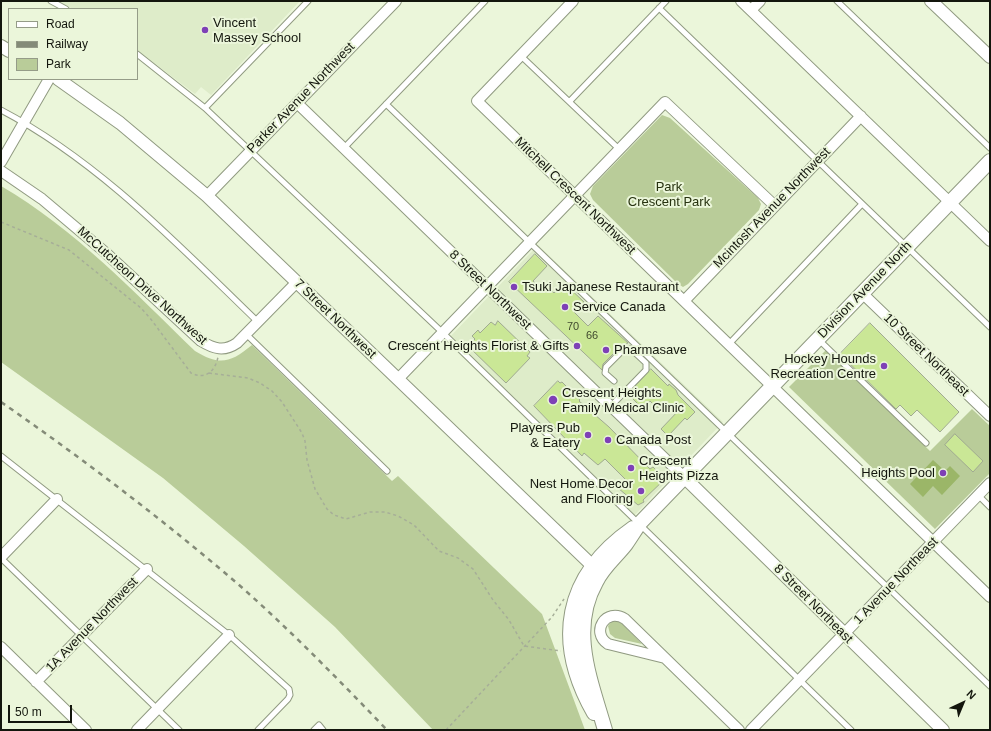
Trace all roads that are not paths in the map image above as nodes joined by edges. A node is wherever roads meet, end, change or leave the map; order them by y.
1 (51, 1) edge
2 (308, 1) edge
3 (396, 1) edge
4 (485, 1) edge
5 (573, 1) edge
6 (666, 1) edge
7 (742, 1) edge
8 (760, 1) edge
9 (837, 1) edge
10 (931, 1) edge
11 (64, 8) edge
12 (659, 8) junction
13 (751, 10) junction
14 (138, 55) edge
15 (520, 55) junction
16 (990, 57) edge
17 (48, 80) edge
18 (59, 80) edge
19 (570, 102) junction
20 (297, 103) junction
21 (386, 104) junction
22 (205, 108) junction
23 (1, 110) edge
24 (861, 116) junction
25 (24, 122) junction
26 (344, 148) junction
27 (990, 148) edge
28 (619, 149) junction
29 (250, 152) junction
30 (818, 161) junction
31 (990, 161) edge
32 (1, 162) edge
33 (1, 171) edge
34 (575, 195) junction
35 (208, 196) junction
36 (950, 202) junction
37 (862, 204) junction
38 (775, 206) junction
39 (990, 240) edge
40 (530, 242) junction
41 (907, 247) junction
42 (297, 282) junction
43 (487, 286) junction
44 (862, 293) junction
45 (684, 301) junction
46 (258, 322) junction
47 (990, 327) edge
48 (443, 333) junction
49 (246, 334) junction
50 (818, 339) junction
51 (729, 344) junction
52 (398, 380) junction
53 (614, 382) dead end
54 (773, 387) junction
55 (611, 406) junction
56 (990, 416) edge
57 (727, 432) junction
58 (926, 443) dead end
59 (1, 456) edge
60 (387, 471) dead end
61 (684, 477) junction
62 (990, 483) edge
63 (978, 495) junction
64 (57, 499) junction
65 (990, 507) edge
66 (640, 523) junction
67 (934, 542) junction
68 (1, 557) edge
69 (147, 569) junction
70 (596, 570) junction
71 (888, 588) junction
72 (990, 597) edge
73 (844, 634) junction
74 (229, 635) junction
75 (82, 636) junction
76 (1, 647) edge
77 (665, 658) junction
78 (800, 680) junction
79 (36, 682) junction
80 (990, 686) edge
81 (157, 709) junction
82 (86, 730) edge
83 (137, 730) edge
84 (180, 730) edge
85 (258, 730) edge
86 (314, 730) edge
87 (323, 730) edge
88 (604, 730) edge
89 (738, 730) edge
90 (752, 730) edge
91 (851, 730) edge
92 (943, 730) edge

1 - 11 lane
2 - 22 lane
3 - 20 street, Parker Avenue Northwest
4 - 21 lane
5 - 15 street, Mitchell Crescent Northwest
6 - 12 lane
7 - 13 street
8 - 13 street
9 - 27 lane
10 - 16 street
12 - 19 lane
12 - 30 lane
13 - 24 street
14 - 22 lane
15 - 19 lane
15 - 34 street, Mitchell Crescent Northwest
17 - 25 street
18 - 35 street, 7 Street Northwest
19 - 28 lane
20 - 26 street, 8 Street Northwest
20 - 29 street, Parker Avenue Northwest
21 - 26 lane
21 - 40 lane
22 - 29 lane
23 - 25 lane
24 - 30 street, Mcintosh Avenue Northwest
24 - 36 street
25 - 32 street
25 - 46 lane
26 - 43 street, 8 Street Northwest
28 - 34 street
28 - 38 street
29 - 35 street, Parker Avenue Northwest
29 - 48 lane
30 - 37 lane
30 - 38 street, Mcintosh Avenue Northwest
31 - 36 main road, Division Avenue North
33 - 49 street, McCutcheon Drive Northwest
34 - 40 street
34 - 45 street, Mitchell Crescent Northwest
35 - 42 street, 7 Street Northwest
36 - 39 street
36 - 41 main road, Division Avenue North
37 - 41 lane
37 - 51 lane
38 - 45 street, Mcintosh Avenue Northwest
40 - 43 street
40 - 57 lane
41 - 44 main road, Division Avenue North
41 - 47 lane
42 - 46 street, McCutcheon Drive Northwest
42 - 52 street, 7 Street Northwest
43 - 48 street
43 - 55 street, 8 Street Northwest
44 - 50 main road, Division Avenue North
44 - 56 street, 10 Street Northeast
45 - 51 street, Mitchell Crescent Northwest
46 - 49 street, McCutcheon Drive Northwest
48 - 52 street
48 - 66 lane
49 - 60 lane
50 - 54 main road, Division Avenue North
50 - 58 lane
51 - 54 street, Mitchell Crescent Northwest
52 - 70 street, 7 Street Northwest
53 - 55 lane
54 - 57 main road, Division Avenue North
54 - 67 street, Mitchell Crescent Northwest
55 - 61 street, 8 Street Northwest
57 - 61 main road, Division Avenue North
57 - 71 lane
59 - 64 lane
61 - 66 main road, Division Avenue North
61 - 73 street, 8 Street Northeast
62 - 63 street, 1 Avenue Northeast
63 - 65 lane
63 - 67 street, 1 Avenue Northeast
64 - 68 street
64 - 69 lane
66 - 70 main road, Division Avenue North
66 - 78 lane
67 - 71 street, 1 Avenue Northeast
67 - 72 street, Mitchell Crescent Northwest
68 - 75 lane
69 - 74 lane
69 - 75 street, 1A Avenue Northwest
70 - 88 main road, Division Avenue North
71 - 73 street, 1 Avenue Northeast
71 - 80 lane
73 - 78 street, 1 Avenue Northeast
73 - 92 street, 8 Street Northeast
74 - 81 street
74 - 85 lane
75 - 79 street, 1A Avenue Northwest
75 - 81 lane
76 - 79 street
77 - 77 street
77 - 89 street
78 - 90 street, 1 Avenue Northeast
78 - 91 lane
79 - 82 street
81 - 83 street
81 - 84 lane
86 - 87 lane

